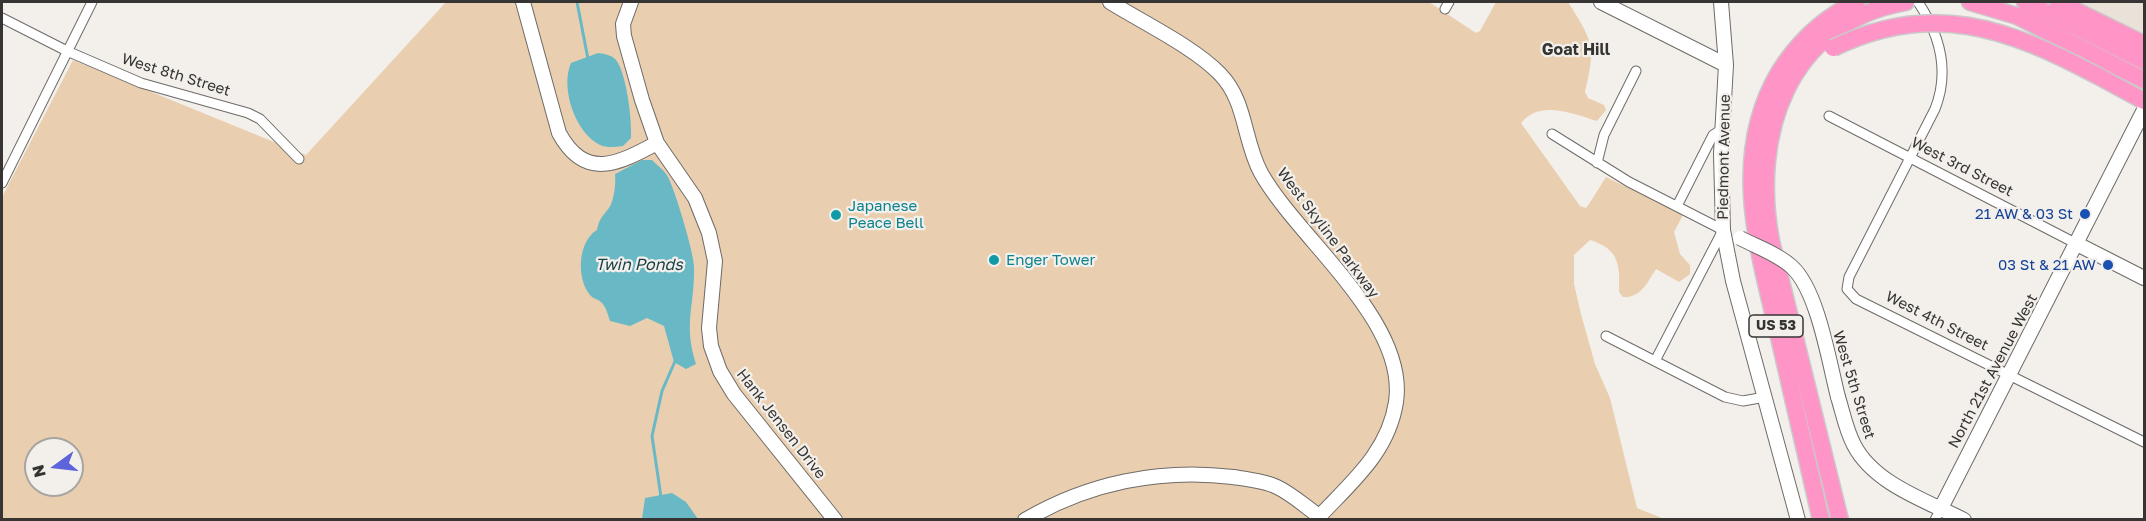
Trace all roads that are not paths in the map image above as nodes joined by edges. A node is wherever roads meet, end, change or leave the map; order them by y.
1 (92, 2) edge
2 (523, 2) edge
3 (631, 2) edge
4 (1110, 2) edge
5 (1601, 2) edge
6 (1721, 2) edge
7 (1840, 2) edge
8 (1857, 2) edge
9 (1906, 2) edge
10 (1918, 2) edge
11 (1970, 2) edge
12 (2025, 2) edge
13 (2058, 2) edge
14 (2079, 6) edge
15 (2, 18) edge
16 (2139, 31) edge
17 (1824, 33) junction
18 (2145, 44) edge
19 (66, 51) junction
20 (2145, 61) edge
21 (1726, 65) junction
22 (1636, 71) dead end
23 (2145, 80) edge
24 (2145, 101) edge
25 (2145, 110) edge
26 (1829, 116) dead end
27 (1722, 129) junction
28 (1552, 134) dead end
29 (1762, 134) junction
30 (657, 143) junction
31 (299, 159) dead end
32 (1909, 159) junction
33 (1597, 163) junction
34 (2, 183) edge
35 (1677, 206) junction
36 (1723, 230) junction
37 (2077, 244) junction
38 (2145, 278) edge
39 (1606, 336) dead end
40 (1655, 361) junction
41 (2009, 376) junction
42 (1765, 397) junction
43 (2145, 442) edge
44 (1938, 514) edge
45 (1317, 518) edge
46 (835, 519) edge
47 (1025, 519) edge
48 (1798, 519) edge
49 (1821, 519) edge
50 (1840, 519) edge
51 (1964, 519) edge

1 - 19 street
2 - 30 street
3 - 30 street
4 - 45 street, West Skyline Parkway
5 - 21 street
6 - 21 street, Piedmont Avenue
7 - 17 highway
8 - 17 highway
9 - 17 highway
10 - 32 street
11 - 23 highway
12 - 20 highway
13 - 14 highway
14 - 16 highway
14 - 18 highway
15 - 19 street, West 8th Street
17 - 24 highway, bridge
17 - 29 highway, US 53
17 - 29 highway
19 - 31 street, West 8th Street
19 - 34 street
21 - 27 street, Piedmont Avenue
22 - 33 street
25 - 37 street, North 21st Avenue West
26 - 32 street, West 3rd Street
27 - 35 street
27 - 36 street, Piedmont Avenue
28 - 33 street
29 - 49 highway, Piedmont Avenue / US 53
29 - 50 highway, US 53
30 - 46 street, Hank Jensen Drive
32 - 37 street, West 3rd Street
32 - 41 street, West 4th Street
33 - 35 street
35 - 36 street
36 - 40 street
36 - 42 street, Piedmont Avenue
36 - 44 street, West 5th Street, bridge
37 - 38 street, West 3rd Street
37 - 41 street, North 21st Avenue West
39 - 40 street
40 - 42 street
41 - 43 street, West 4th Street
41 - 44 street, North 21st Avenue West
42 - 48 street, Piedmont Avenue
44 - 51 street, West 5th Street
45 - 47 street

